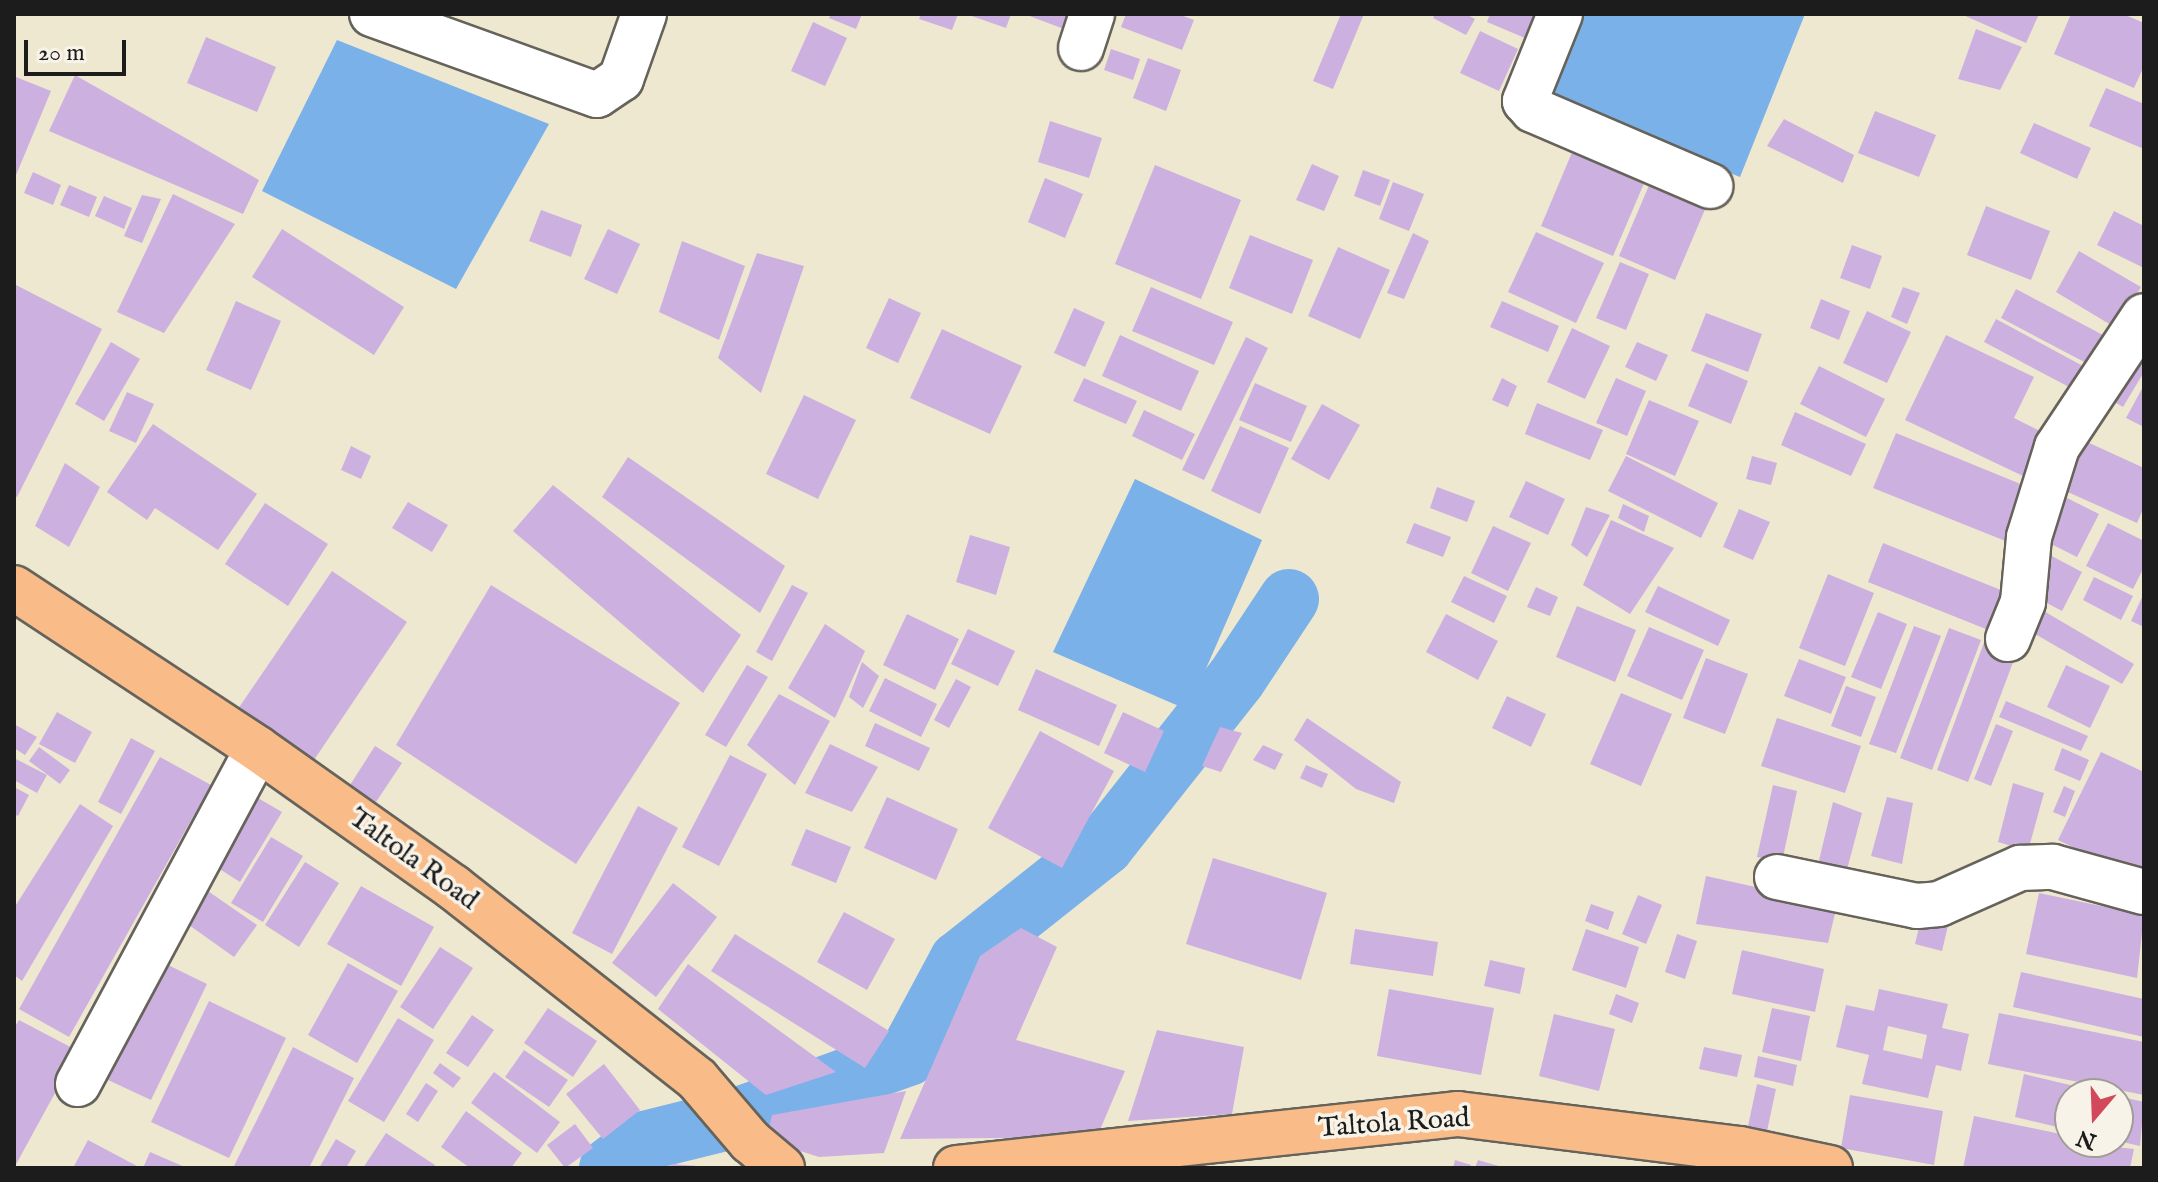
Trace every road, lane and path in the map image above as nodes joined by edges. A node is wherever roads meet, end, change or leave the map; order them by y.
1 (372, 14) edge
2 (644, 14) edge
3 (1560, 14) edge
4 (1710, 186) dead end
5 (2144, 316) edge
6 (14, 588) edge
7 (2008, 639) dead end
8 (258, 749) junction
9 (1777, 877) dead end
10 (2144, 892) edge
11 (78, 1084) dead end
12 (766, 1155) edge
13 (956, 1168) edge
14 (1830, 1168) edge

1 - 2 street
3 - 4 street
5 - 7 street
6 - 8 main road, Taltola Road
8 - 11 street
8 - 12 main road, Taltola Road
9 - 10 street
13 - 14 main road, Taltola Road

